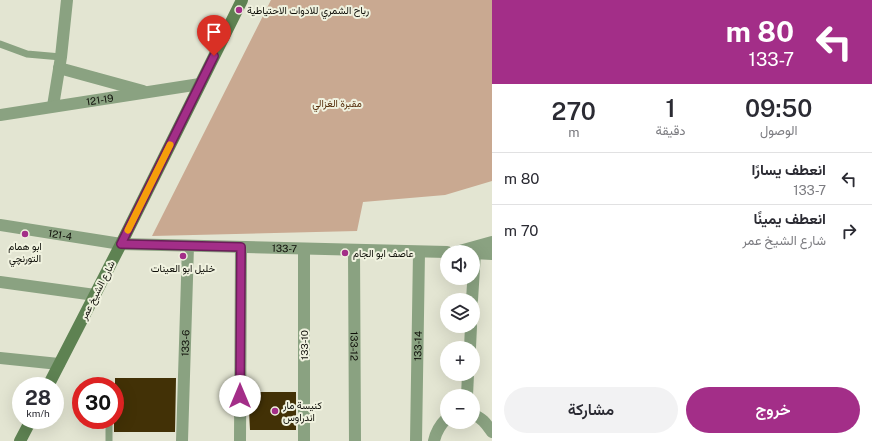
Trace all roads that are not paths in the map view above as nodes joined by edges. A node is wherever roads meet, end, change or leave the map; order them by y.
1 (67, 0) edge
2 (242, 0) edge
3 (0, 44) edge
4 (60, 63) junction
5 (200, 84) junction
6 (148, 92) junction
7 (53, 106) junction
8 (0, 115) edge
9 (0, 225) edge
10 (492, 242) edge
11 (121, 244) junction
12 (480, 245) edge
13 (188, 246) junction
14 (241, 247) junction
15 (304, 249) junction
16 (354, 250) junction
17 (419, 252) junction
18 (440, 252) edge
19 (480, 253) edge
20 (492, 254) edge
21 (0, 282) edge
22 (94, 295) junction
23 (0, 358) edge
24 (59, 364) junction
25 (52, 377) edge
26 (480, 418) edge
27 (440, 425) edge
28 (26, 429) edge
29 (109, 429) edge
30 (492, 432) edge
31 (20, 441) edge
32 (109, 441) edge
33 (182, 441) edge
34 (240, 441) edge
35 (304, 441) edge
36 (355, 441) edge
37 (416, 441) edge
38 (434, 441) edge

1 - 4 street
2 - 5 street, شارع الشيخ عمر
3 - 4 lane
4 - 6 street
4 - 7 street
5 - 6 street, 121-19
5 - 11 street, شارع الشيخ عمر
6 - 7 street, 121-19
7 - 8 street, 121-19
9 - 11 street, 121-4
10 - 12 street
11 - 13 street, 133-7
11 - 22 street, شارع الشيخ عمر
13 - 14 street, 133-7
13 - 33 street, 133-6
14 - 15 street, 133-7
14 - 34 street
15 - 16 street, 133-7
15 - 35 street, 133-10
16 - 17 street, 133-7
16 - 36 street, 133-12
17 - 18 street, 133-7
17 - 37 street, 133-14
19 - 20 street
21 - 22 street
22 - 24 street, شارع الشيخ عمر
23 - 24 street
24 - 25 street, شارع الشيخ عمر
26 - 30 street
27 - 38 street
28 - 31 street
29 - 32 lane

